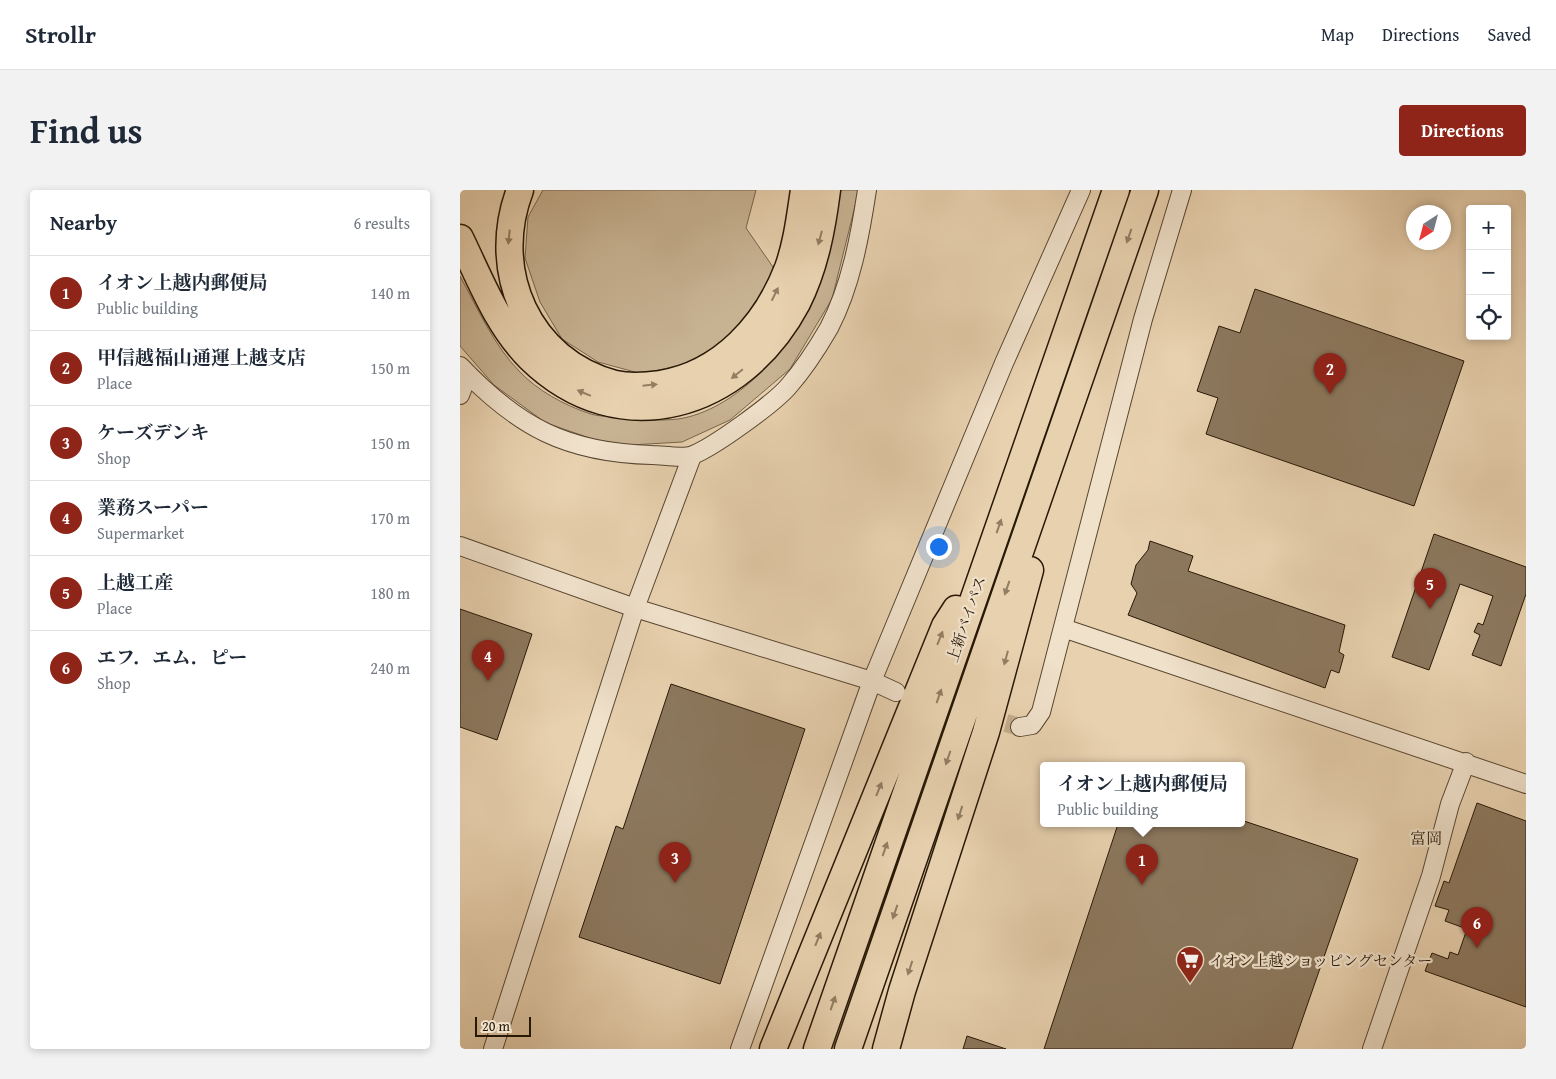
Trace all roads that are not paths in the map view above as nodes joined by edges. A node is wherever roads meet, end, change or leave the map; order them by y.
1 (520, 190) edge
2 (804, 190) edge
3 (827, 190) edge
4 (867, 190) edge
5 (1081, 190) edge
6 (1116, 190) edge
7 (1145, 190) edge
8 (1182, 190) edge
9 (460, 238) edge
10 (1092, 340) junction
11 (464, 370) edge
12 (460, 395) edge
13 (692, 456) junction
14 (460, 546) edge
15 (990, 551) junction
16 (635, 608) junction
17 (1063, 628) junction
18 (872, 681) junction
19 (896, 692) dead end
20 (1020, 727) dead end
21 (1466, 762) junction
22 (1526, 784) edge
23 (493, 1049) edge
24 (740, 1049) edge
25 (773, 1049) edge
26 (817, 1049) edge
27 (848, 1049) edge
28 (886, 1049) edge
29 (1372, 1049) edge

1 -> 2 highway
3 -> 9 highway
4 - 13 street
5 - 18 street
15 -> 6 highway, 上新バイパス
7 -> 10 highway, 上新バイパス
8 - 17 street
10 -> 27 highway, 上新バイパス
10 -> 28 highway
11 - 12 street
11 - 13 street
13 - 16 street
14 - 16 street
25 -> 15 highway
26 -> 15 highway, 上新バイパス
16 - 18 street
16 - 23 street
17 - 20 street
17 - 21 street
18 - 19 street
18 - 24 street
21 - 22 street
21 - 29 street

